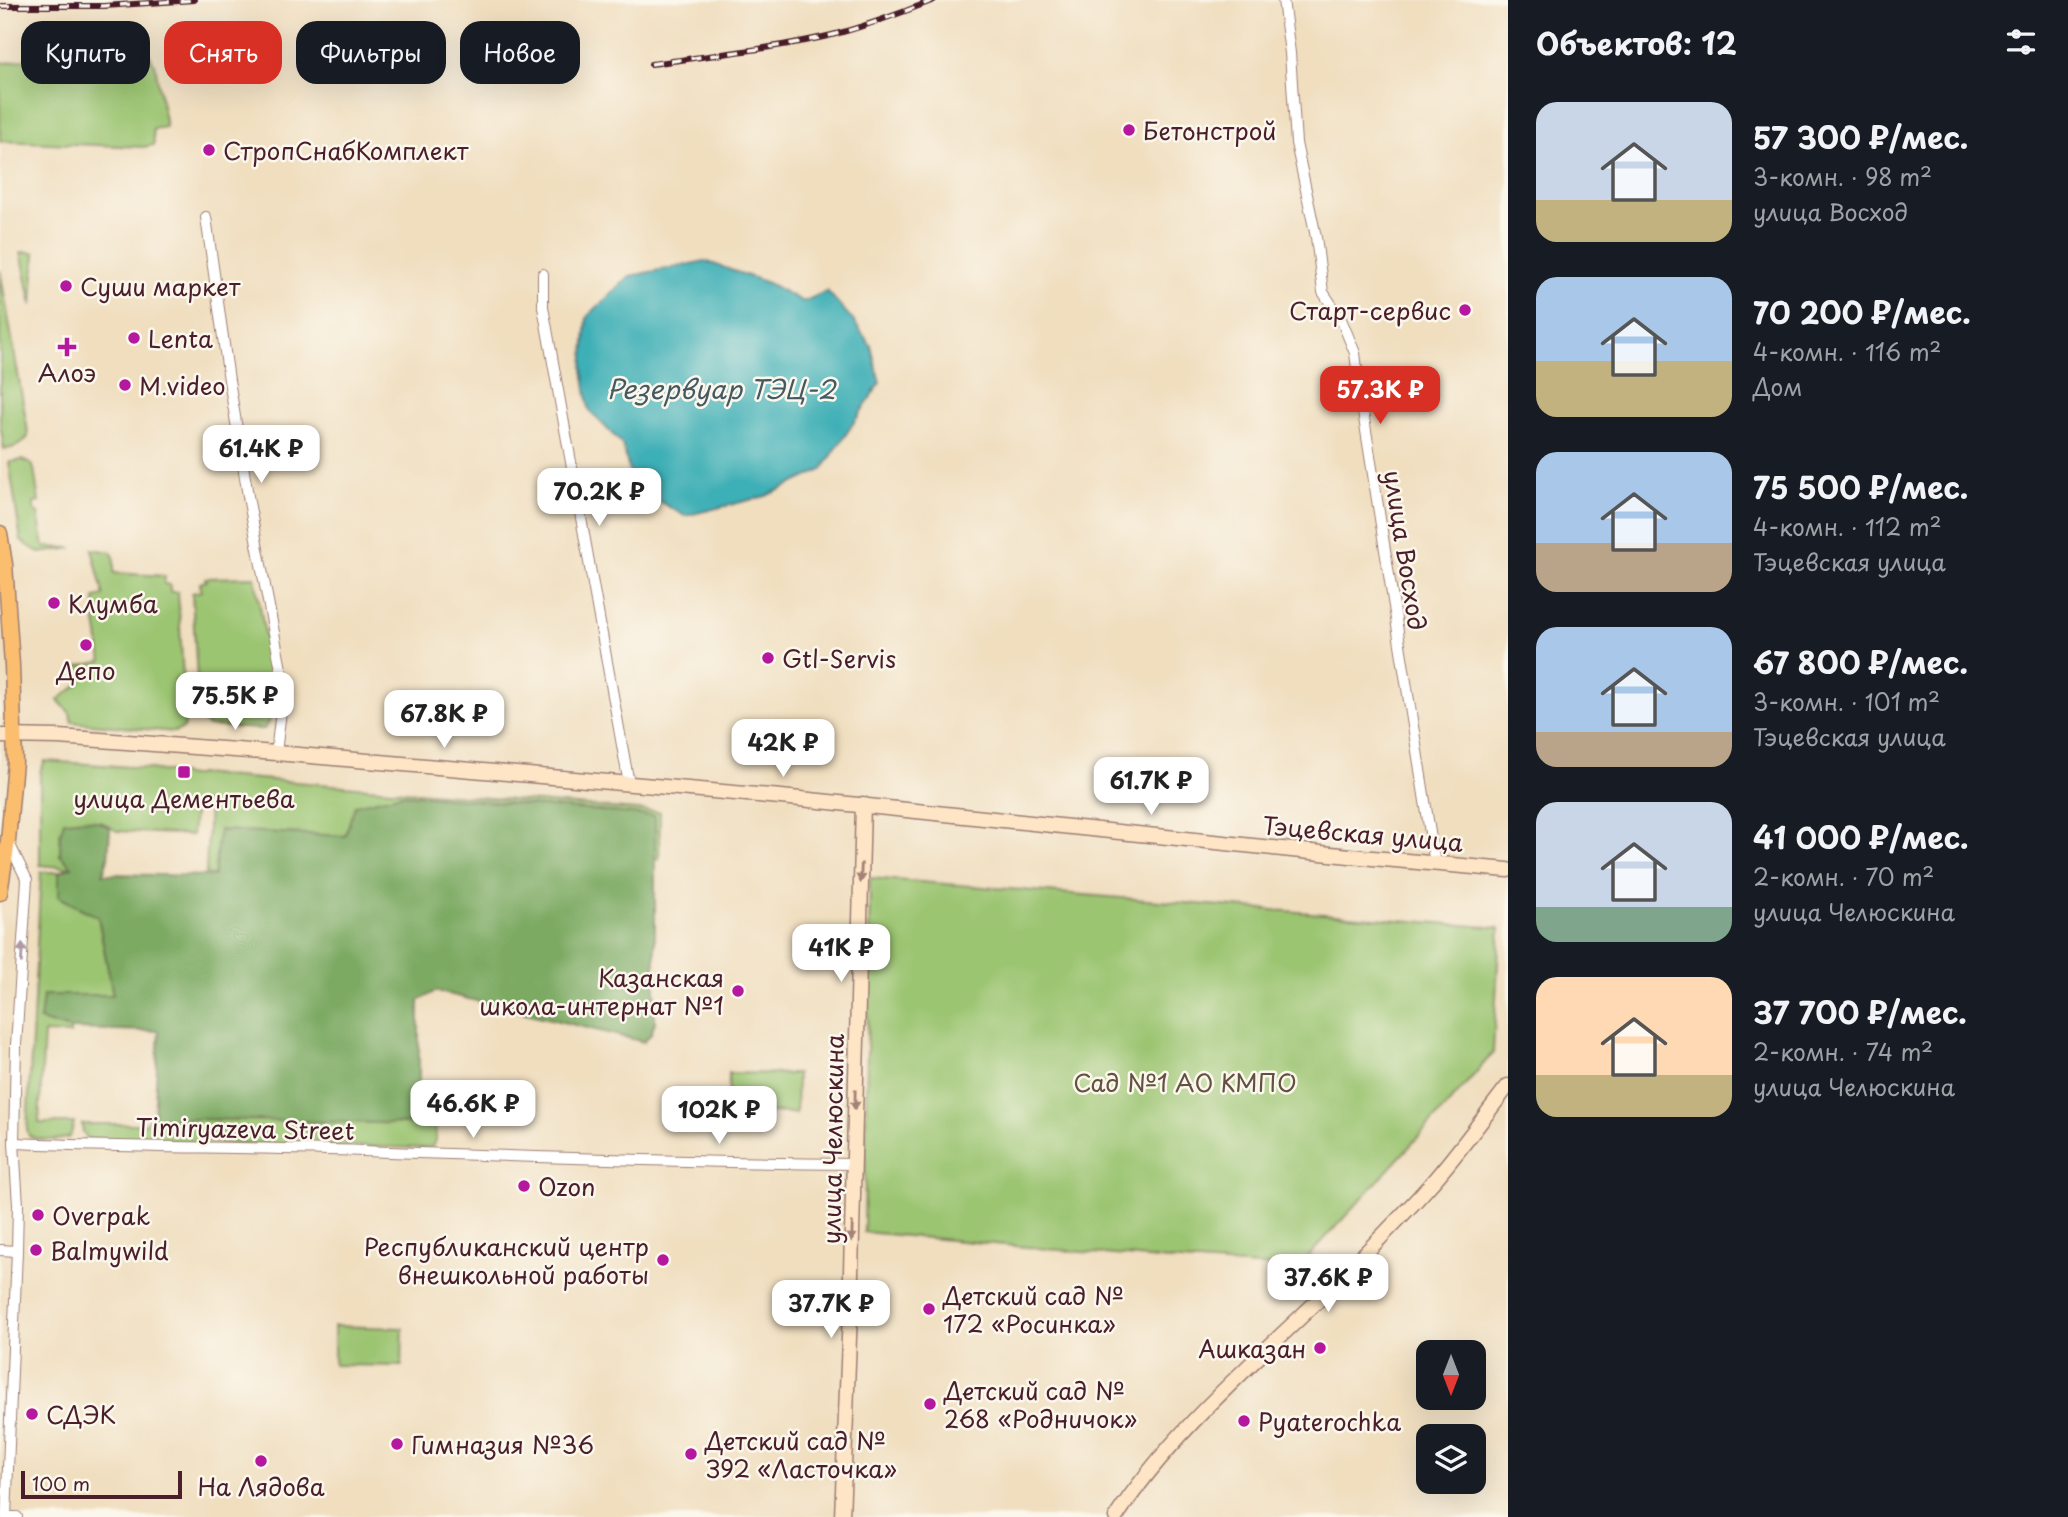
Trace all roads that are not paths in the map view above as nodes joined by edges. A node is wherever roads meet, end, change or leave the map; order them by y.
1 (1283, 0) edge
2 (206, 217) dead end
3 (542, 274) dead end
4 (0, 533) edge
5 (7, 736) edge
6 (276, 753) junction
7 (629, 784) junction
8 (863, 804) junction
9 (8, 841) junction
10 (1435, 863) junction
11 (1508, 870) edge
12 (0, 892) edge
13 (1508, 1086) edge
14 (14, 1143) junction
15 (854, 1164) junction
16 (0, 1250) edge
17 (17, 1251) junction
18 (6, 1517) edge
19 (17, 1517) edge
20 (842, 1517) edge
21 (1116, 1517) edge

1 - 10 street, улица Восход
2 - 6 street
3 - 7 street
4 - 5 main road
5 - 6 main road, Тэцевская улица
5 - 9 main road
6 - 7 main road, Тэцевская улица
7 - 8 main road, Тэцевская улица
8 - 10 main road, Тэцевская улица
8 -> 15 main road, улица Челюскина
9 - 12 main road
14 -> 9 street
10 - 11 main road, Тэцевская улица
13 - 21 main road
14 - 15 street, Timiryazeva Street
14 - 17 street
15 -> 20 main road, улица Челюскина
16 - 17 street
17 - 18 street
18 - 19 street

